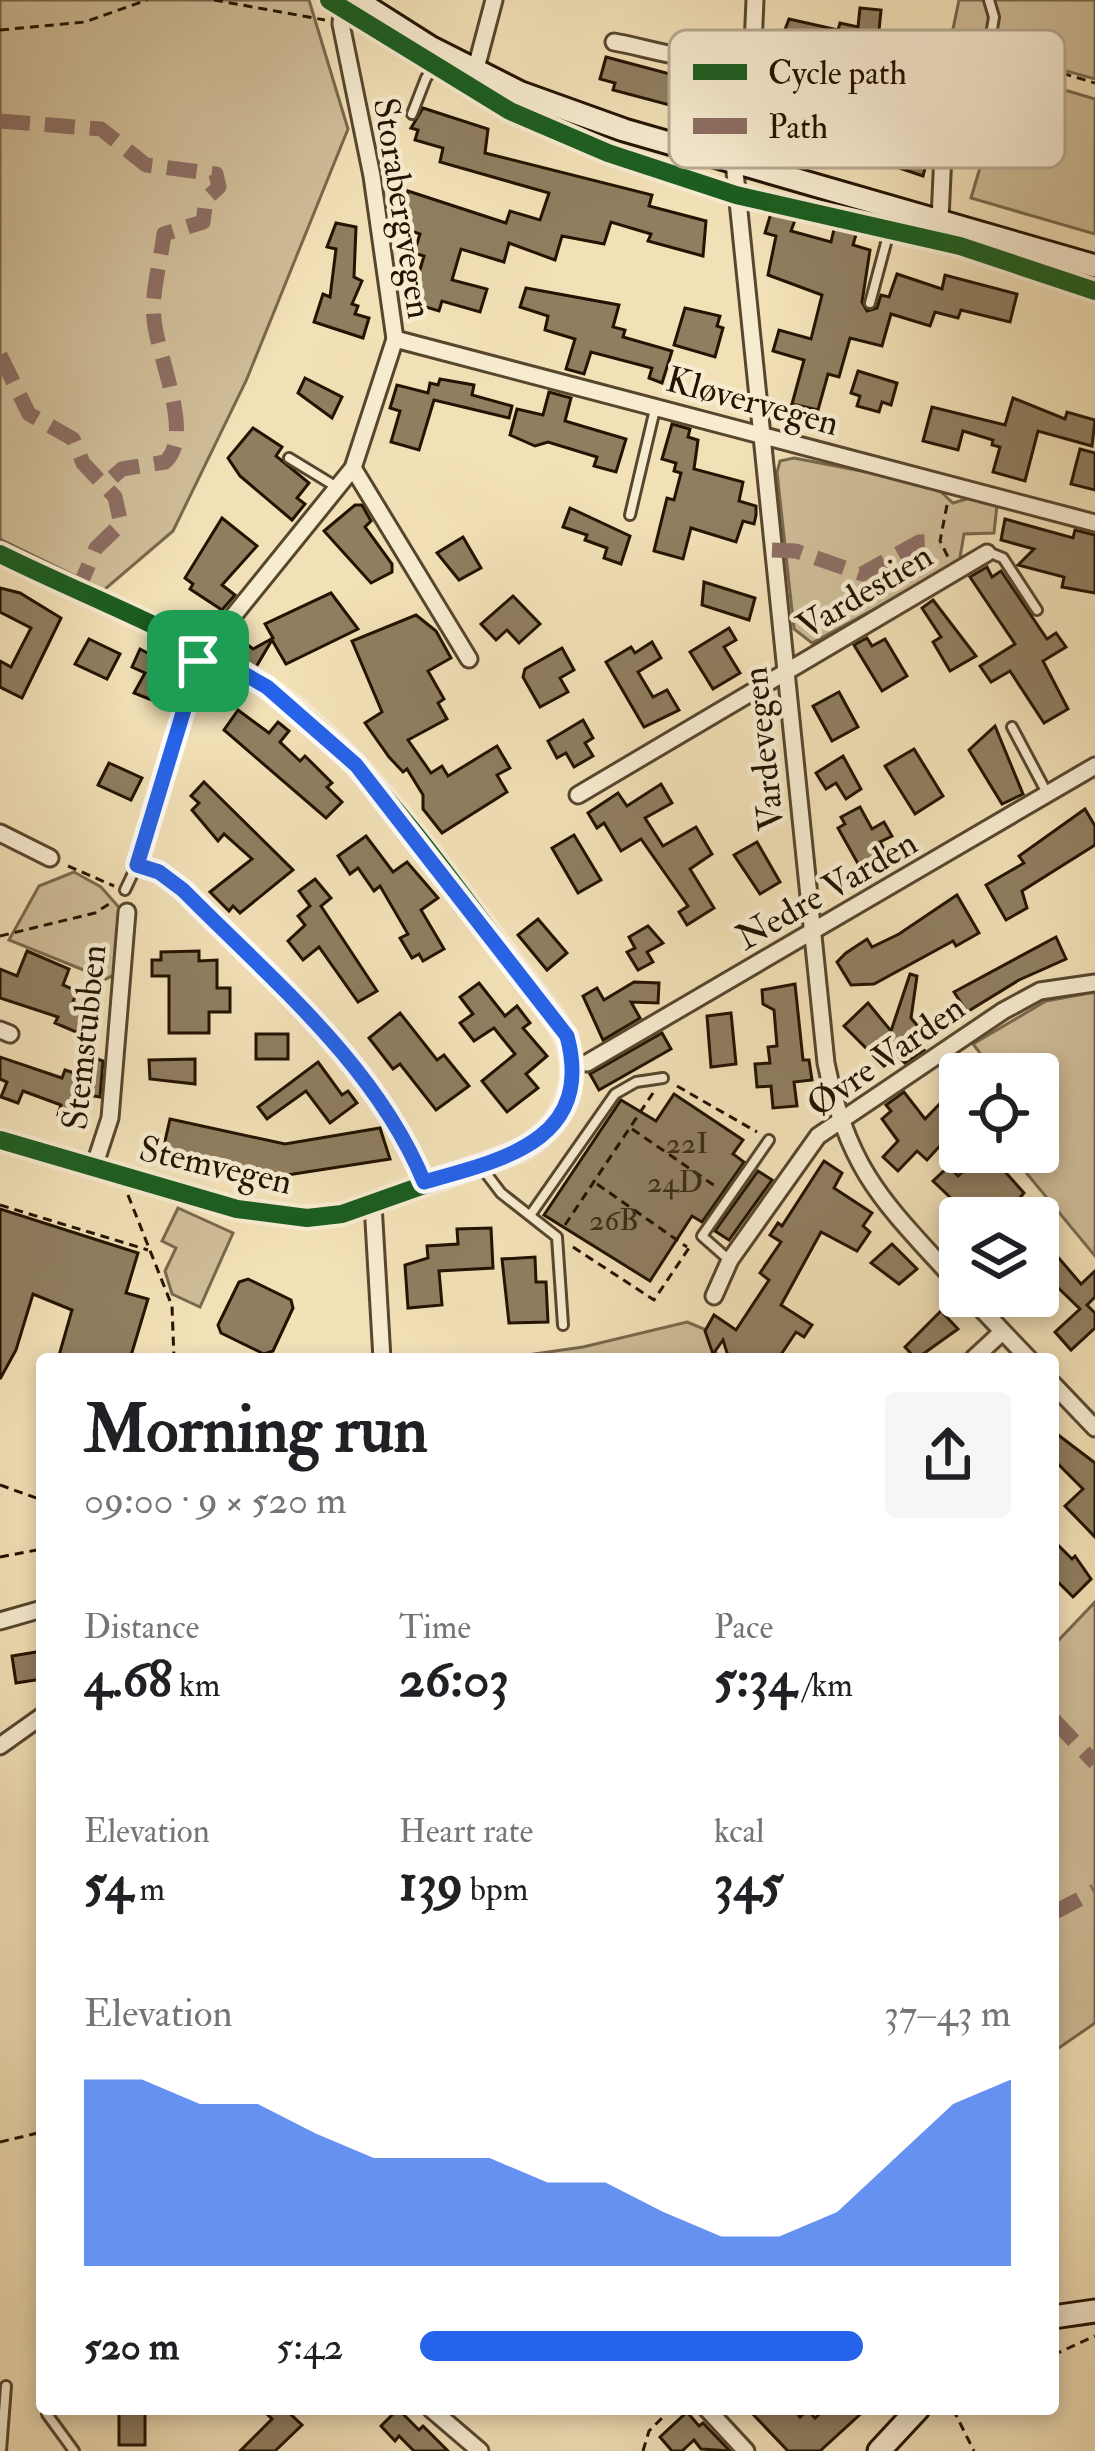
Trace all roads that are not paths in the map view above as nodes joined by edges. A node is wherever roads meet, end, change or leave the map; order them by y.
1 (494, 0) edge
2 (755, 0) edge
3 (989, 0) edge
4 (342, 6) edge
5 (754, 30) edge
6 (992, 30) edge
7 (614, 42) dead end
8 (669, 52) edge
9 (444, 54) junction
10 (475, 72) junction
11 (412, 114) dead end
12 (669, 143) edge
13 (735, 168) edge
14 (755, 168) edge
15 (942, 168) edge
16 (940, 220) junction
17 (890, 228) dead end
18 (1095, 266) edge
19 (870, 303) dead end
20 (395, 339) junction
21 (656, 405) junction
22 (760, 434) junction
23 (289, 458) dead end
24 (353, 468) junction
25 (335, 487) junction
26 (630, 514) dead end
27 (1095, 524) edge
28 (987, 553) joint
29 (0, 554) edge
30 (1037, 610) dead end
31 (226, 625) dead end
32 (469, 658) dead end
33 (784, 672) junction
34 (1012, 727) dead end
35 (1095, 766) edge
36 (158, 788) road end
37 (578, 795) dead end
38 (1048, 796) junction
39 (0, 833) edge
40 (50, 858) road end
41 (137, 865) junction
42 (125, 890) road end
43 (127, 913) dead end
44 (813, 934) junction
45 (1095, 982) edge
46 (587, 1063) dead end
47 (663, 1078) road end
48 (838, 1124) junction
49 (0, 1140) edge
50 (769, 1140) road end
51 (481, 1166) junction
52 (94, 1167) junction
53 (424, 1182) junction
54 (373, 1204) junction
55 (531, 1214) junction
56 (730, 1260) junction
57 (939, 1262) edge
58 (714, 1296) dead end
59 (988, 1317) edge
60 (563, 1325) dead end
61 (1002, 1332) junction
62 (382, 1353) edge
63 (979, 1353) edge
64 (1023, 1353) edge
65 (1059, 1390) edge
66 (1095, 1428) edge
67 (36, 1611) edge
68 (0, 1621) edge
69 (36, 1720) edge
70 (0, 1746) edge
71 (1095, 2311) edge
72 (1059, 2316) edge
73 (6, 2386) dead end
74 (48, 2415) edge
75 (438, 2415) edge
76 (713, 2415) edge
77 (912, 2415) edge
78 (1, 2451) edge
79 (74, 2451) edge
80 (480, 2451) edge
81 (746, 2451) edge
82 (879, 2451) edge

1 - 10 street
2 - 5 street
3 - 6 lane
4 - 9 street
4 - 20 street, Storabergvegen
7 - 8 street
9 - 10 street
9 - 11 lane
10 - 12 street
13 - 22 street, Vardevegen
14 - 16 street
15 - 16 street
16 - 18 street
17 - 19 lane
20 - 21 street, Kløvervegen
20 - 24 street, Storabergvegen
21 - 22 street, Kløvervegen
21 - 26 lane
22 - 27 street, Kløvervegen
22 - 33 street, Vardevegen
23 - 25 lane
24 - 25 street, Storabergvegen
24 - 32 street
25 - 31 street, Storabergvegen
28 - 30 lane, Vardestien
28 - 33 street, Vardestien
29 - 51 street, Stemvegen
33 - 37 street, Vardestien
33 - 44 street, Vardevegen
34 - 38 lane
35 - 38 street, Nedre Varden
36 - 41 lane
38 - 44 street, Nedre Varden
39 - 40 street
41 - 42 lane
41 - 53 street
43 - 52 street, Stemstubben
44 - 46 street, Nedre Varden
44 - 48 street, Vardevegen
45 - 48 street, Øvre Varden
47 - 55 lane
48 - 56 street, Øvre Varden
48 - 57 street, Vardevegen
49 - 52 street, Stemvegen
50 - 56 lane
51 - 53 street, Stemvegen
51 - 55 lane
52 - 54 street, Stemvegen
53 - 54 street, Stemvegen
54 - 62 street
55 - 60 lane
56 - 58 street, Øvre Varden
59 - 61 street
61 - 63 street
61 - 64 street
65 - 66 street
67 - 68 street
69 - 70 street
71 - 72 street
73 - 78 lane
74 - 79 lane
75 - 80 street
76 - 81 street
77 - 82 street

